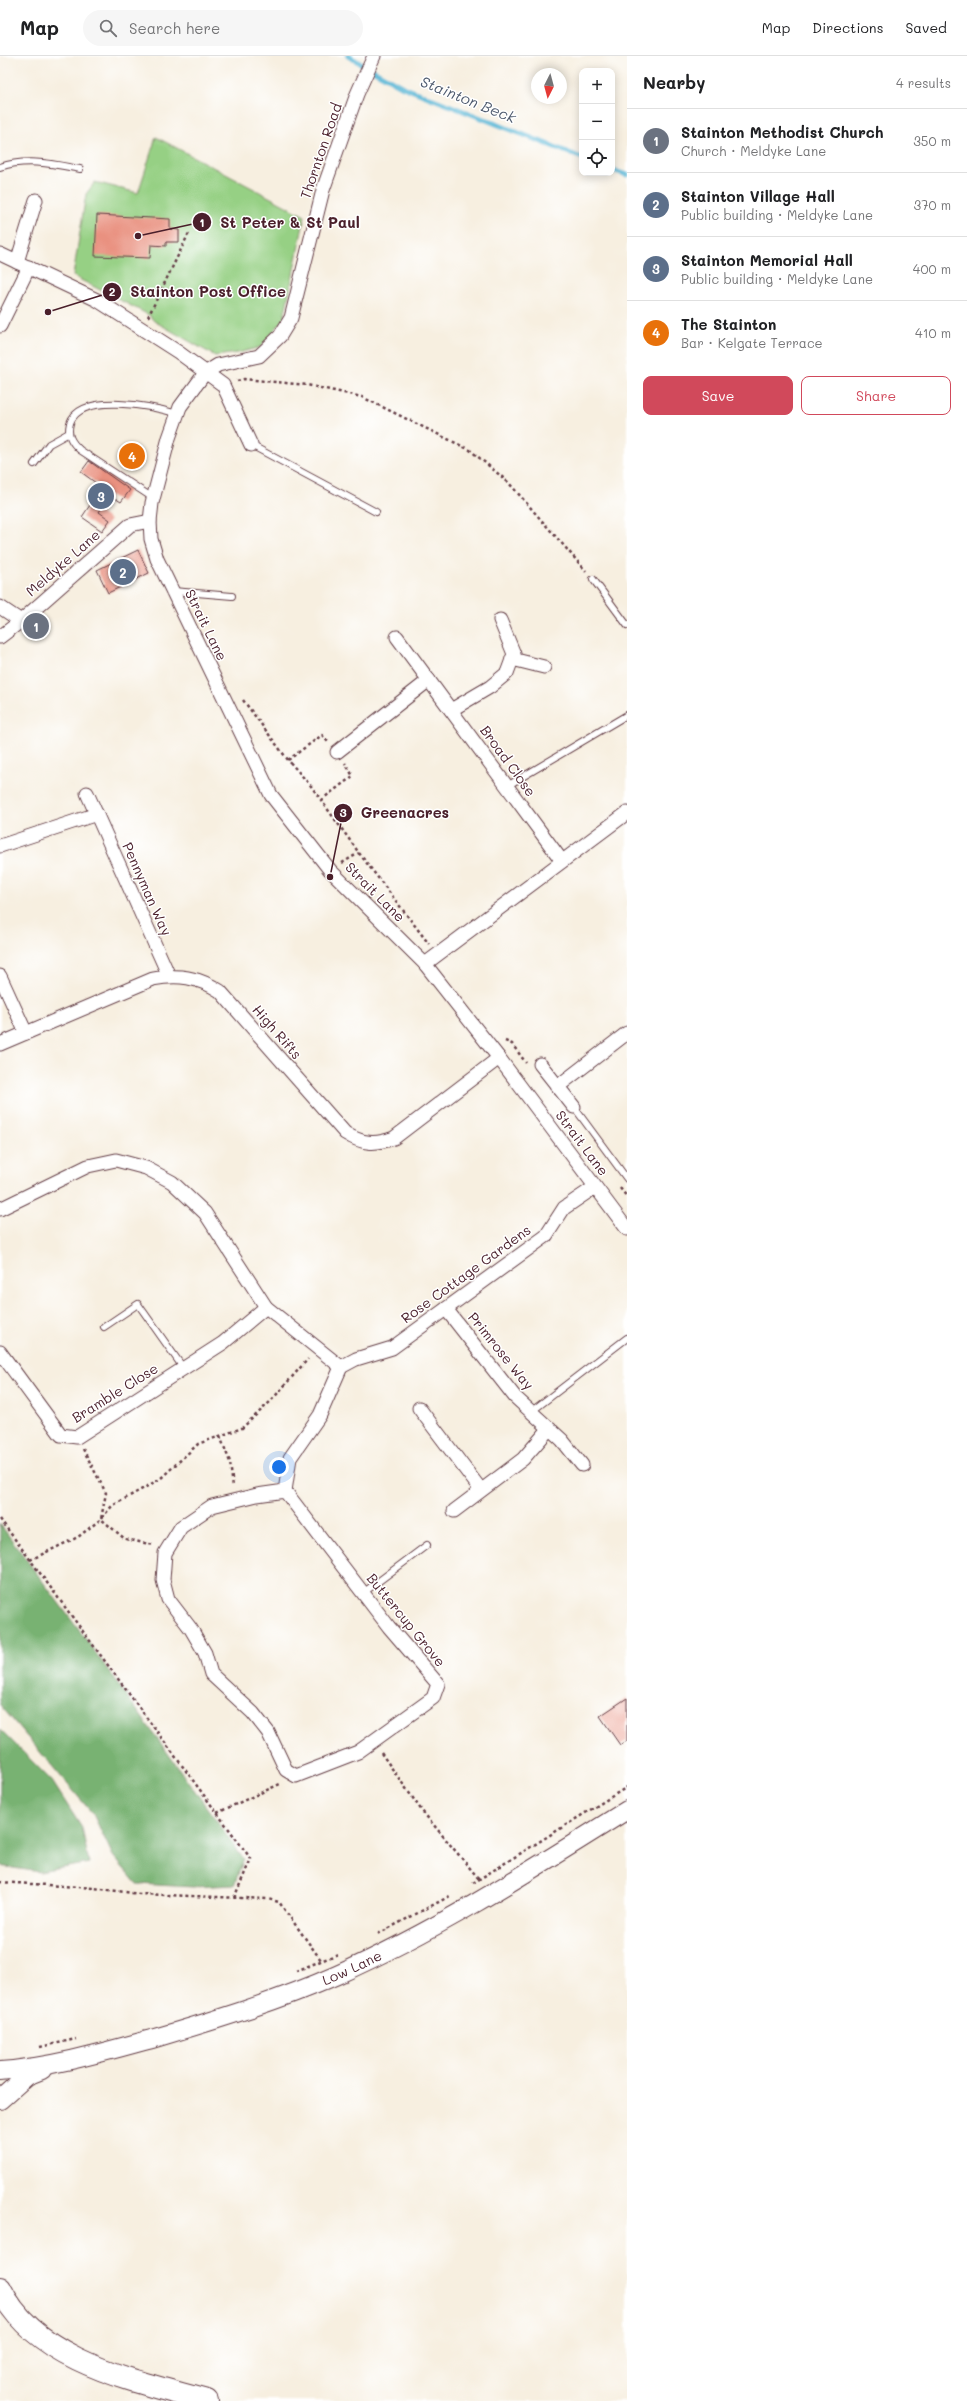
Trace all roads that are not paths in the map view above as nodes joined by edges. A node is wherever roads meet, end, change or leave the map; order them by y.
1 (374, 56) edge
2 (0, 167) edge
3 (80, 169) dead end
4 (36, 200) dead end
5 (0, 254) edge
6 (23, 264) junction
7 (0, 326) edge
8 (205, 373) junction
9 (178, 414) junction
10 (69, 433) junction
11 (251, 445) joint
12 (34, 464) dead end
13 (153, 498) junction
14 (376, 512) dead end
15 (150, 521) junction
16 (593, 579) road end
17 (171, 590) junction
18 (232, 596) dead end
19 (0, 607) edge
20 (500, 620) dead end
21 (22, 621) junction
22 (627, 625) edge
23 (0, 637) edge
24 (397, 637) dead end
25 (512, 659) junction
26 (544, 667) dead end
27 (429, 680) junction
28 (451, 710) junction
29 (627, 715) edge
30 (337, 752) dead end
31 (507, 786) junction
32 (87, 793) dead end
33 (627, 813) edge
34 (97, 814) junction
35 (0, 846) edge
36 (562, 860) junction
37 (425, 964) junction
38 (0, 976) edge
39 (169, 976) junction
40 (26, 1033) junction
41 (627, 1033) edge
42 (0, 1044) edge
43 (499, 1058) junction
44 (540, 1064) dead end
45 (557, 1087) junction
46 (574, 1107) joint
47 (627, 1178) edge
48 (595, 1187) junction
49 (0, 1209) edge
50 (627, 1229) edge
51 (266, 1307) junction
52 (446, 1309) junction
53 (104, 1327) dead end
54 (627, 1338) edge
55 (0, 1352) edge
56 (341, 1367) junction
57 (184, 1368) junction
58 (419, 1408) dead end
59 (532, 1412) junction
60 (550, 1428) junction
61 (582, 1465) dead end
62 (481, 1490) junction
63 (285, 1491) junction
64 (454, 1511) dead end
65 (427, 1545) dead end
66 (363, 1593) junction
67 (627, 1810) edge
68 (51, 2065) junction
69 (0, 2071) edge
70 (0, 2100) edge
71 (0, 2288) edge
72 (207, 2401) edge

1 - 8 street, Thornton Road
2 - 3 lane
4 - 6 street
5 - 6 street
6 - 7 street
6 - 8 street
8 - 9 street, Strait Lane
8 - 11 street
9 - 10 lane
9 - 13 street, Strait Lane
10 - 12 lane
10 - 13 lane
11 - 14 lane
13 - 15 street, Strait Lane
15 - 17 street, Strait Lane
15 - 21 street, Meldyke Lane
16 - 22 lane
17 - 18 lane
17 - 37 street, Strait Lane
19 - 21 street
20 - 25 street
21 - 23 street, Meldyke Lane
24 - 27 street, Broad Close
25 - 26 street
25 - 28 street
27 - 28 street, Broad Close
27 - 30 street
28 - 31 street, Broad Close
29 - 31 lane
31 - 36 street, Broad Close
32 - 34 street, Pennyman Way
33 - 36 street
34 - 35 street
34 - 39 street, Pennyman Way
36 - 37 street
37 - 43 street, Strait Lane
38 - 40 street
39 - 40 street, High Rifts
39 - 43 street, High Rifts
40 - 42 street, High Rifts
41 - 45 street
43 - 48 street, Strait Lane
44 - 45 street
45 - 46 street
46 - 47 lane
48 - 50 street, Strait Lane
48 - 52 street, Rose Cottage Gardens
49 - 51 street
51 - 56 street
51 - 57 street, Bramble Close
52 - 56 street, Rose Cottage Gardens
52 - 59 street, Primrose Way
53 - 57 lane
54 - 59 lane
55 - 57 street, Bramble Close
56 - 63 street
58 - 62 street
59 - 60 street, Primrose Way
60 - 61 street, Primrose Way
60 - 62 street
62 - 64 street
63 - 66 street, Buttercup Grove
63 - 66 street, Buttercup Grove
65 - 66 lane
67 - 68 main road, Low Lane
68 - 69 main road, Low Lane
68 - 70 main road, Low Lane
71 - 72 highway

